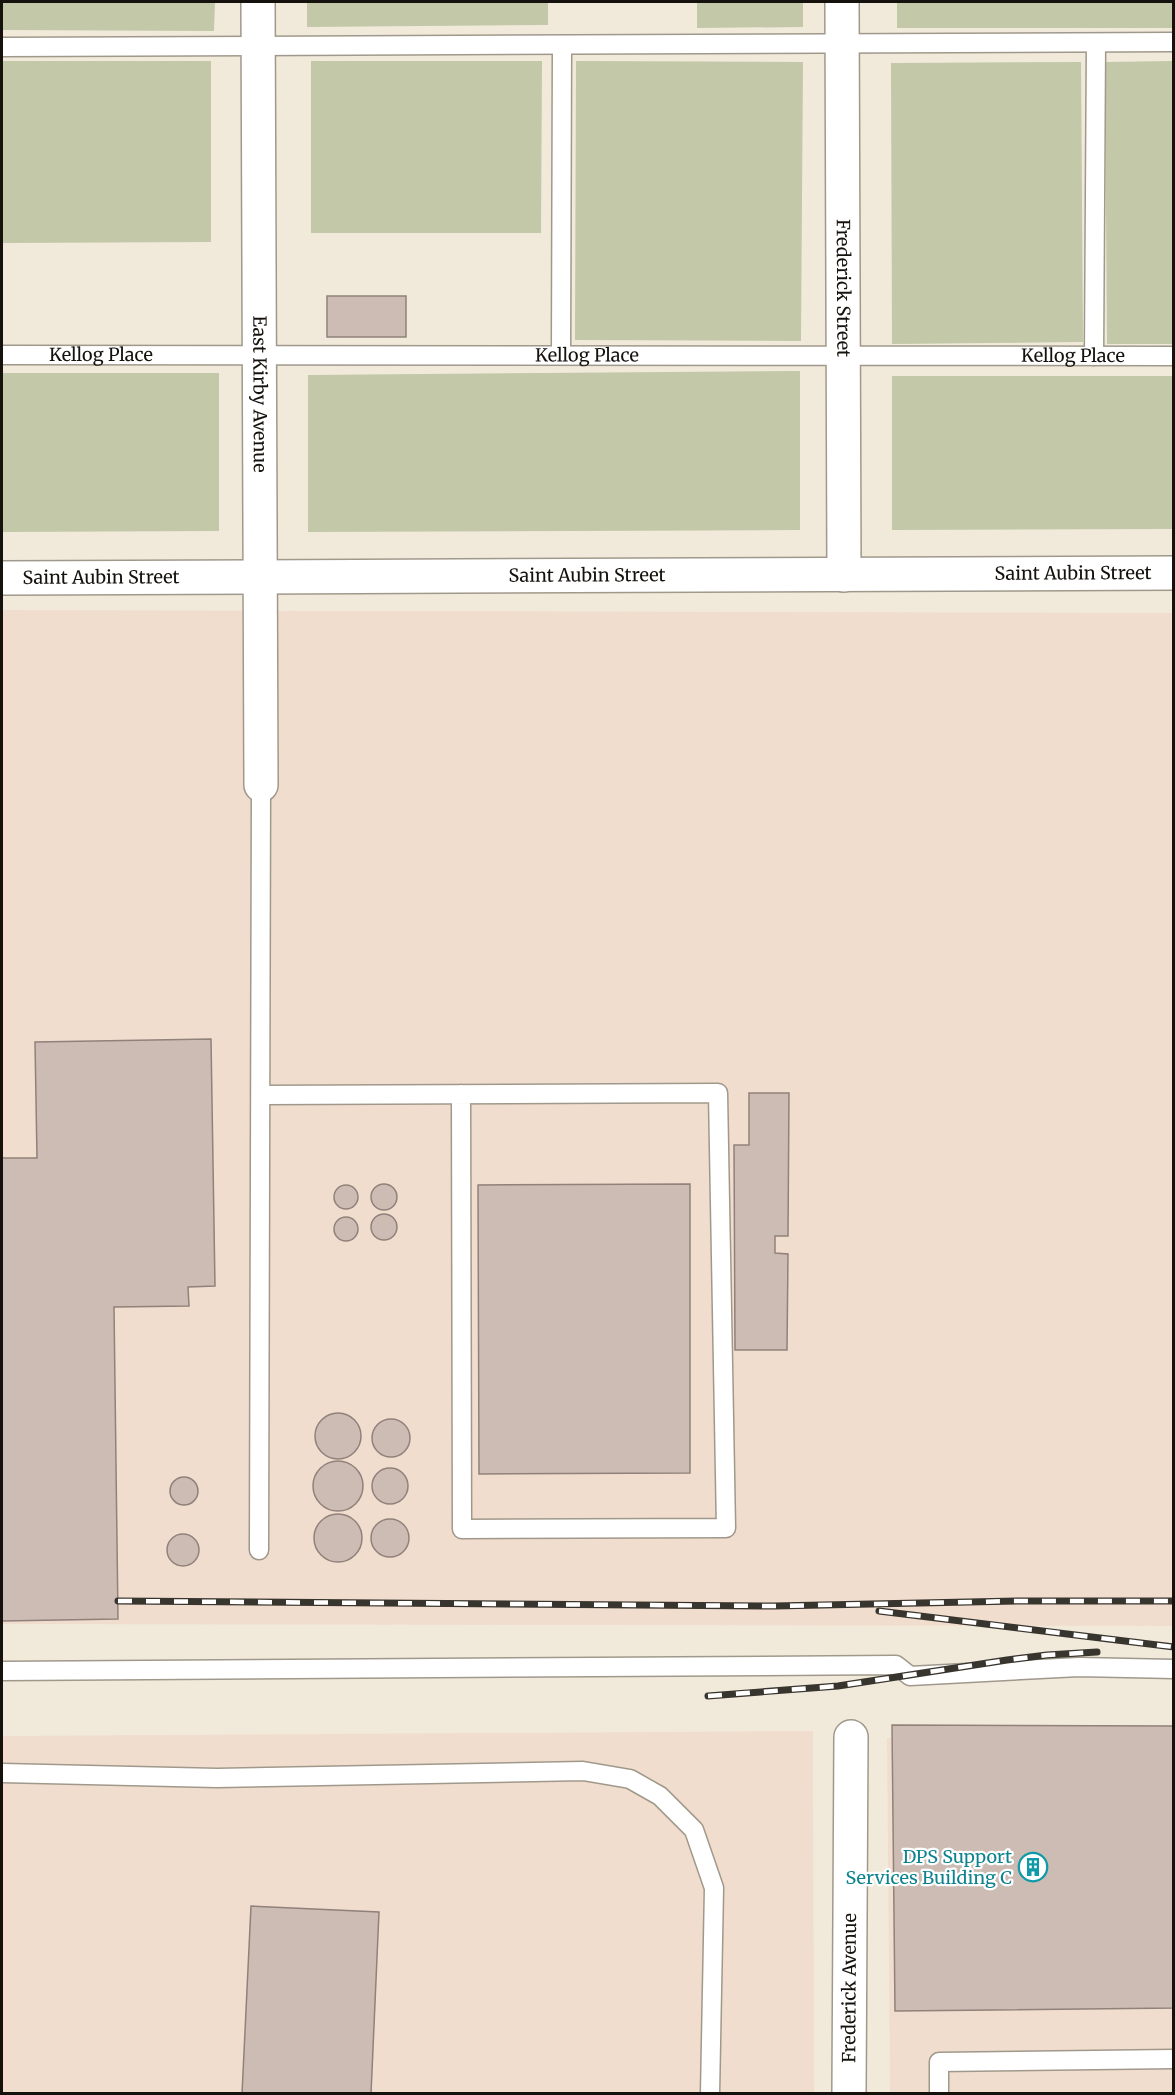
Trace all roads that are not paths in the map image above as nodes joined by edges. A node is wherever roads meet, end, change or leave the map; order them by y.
1 (258, 2) edge
2 (842, 2) edge
3 (1173, 42) edge
4 (1096, 43) junction
5 (842, 44) junction
6 (562, 45) junction
7 (258, 46) junction
8 (2, 47) edge
9 (2, 355) edge
10 (260, 355) junction
11 (561, 356) junction
12 (843, 356) junction
13 (1094, 356) junction
14 (1173, 356) edge
15 (1173, 573) edge
16 (844, 575) junction
17 (260, 577) junction
18 (2, 578) edge
19 (261, 785) joint
20 (461, 1094) junction
21 (261, 1095) junction
22 (260, 1550) dead end
23 (1173, 1669) edge
24 (2, 1671) edge
25 (850, 1737) dead end
26 (2, 1773) edge
27 (1173, 2059) edge
28 (710, 2094) edge
29 (849, 2094) edge
30 (939, 2094) edge

1 - 7 street, East Kirby Avenue
2 - 5 street, Frederick Street
3 - 4 lane
4 - 5 lane
4 - 13 lane
5 - 6 lane
5 - 12 street, Frederick Street
6 - 7 lane
6 - 11 lane
7 - 8 lane
7 - 10 street, East Kirby Avenue
9 - 10 lane, Kellog Place
10 - 11 lane, Kellog Place
10 - 17 street, East Kirby Avenue
11 - 12 lane, Kellog Place
12 - 13 lane, Kellog Place
12 - 16 street, Frederick Street
13 - 14 lane, Kellog Place
15 - 16 street, Saint Aubin Street
16 - 17 street, Saint Aubin Street
17 - 18 street, Saint Aubin Street
17 - 19 street, East Kirby Avenue
19 - 21 lane
20 - 20 lane
20 - 21 lane
21 - 22 lane
23 - 24 lane
25 - 29 street, Frederick Avenue
26 - 28 lane
27 - 30 lane

